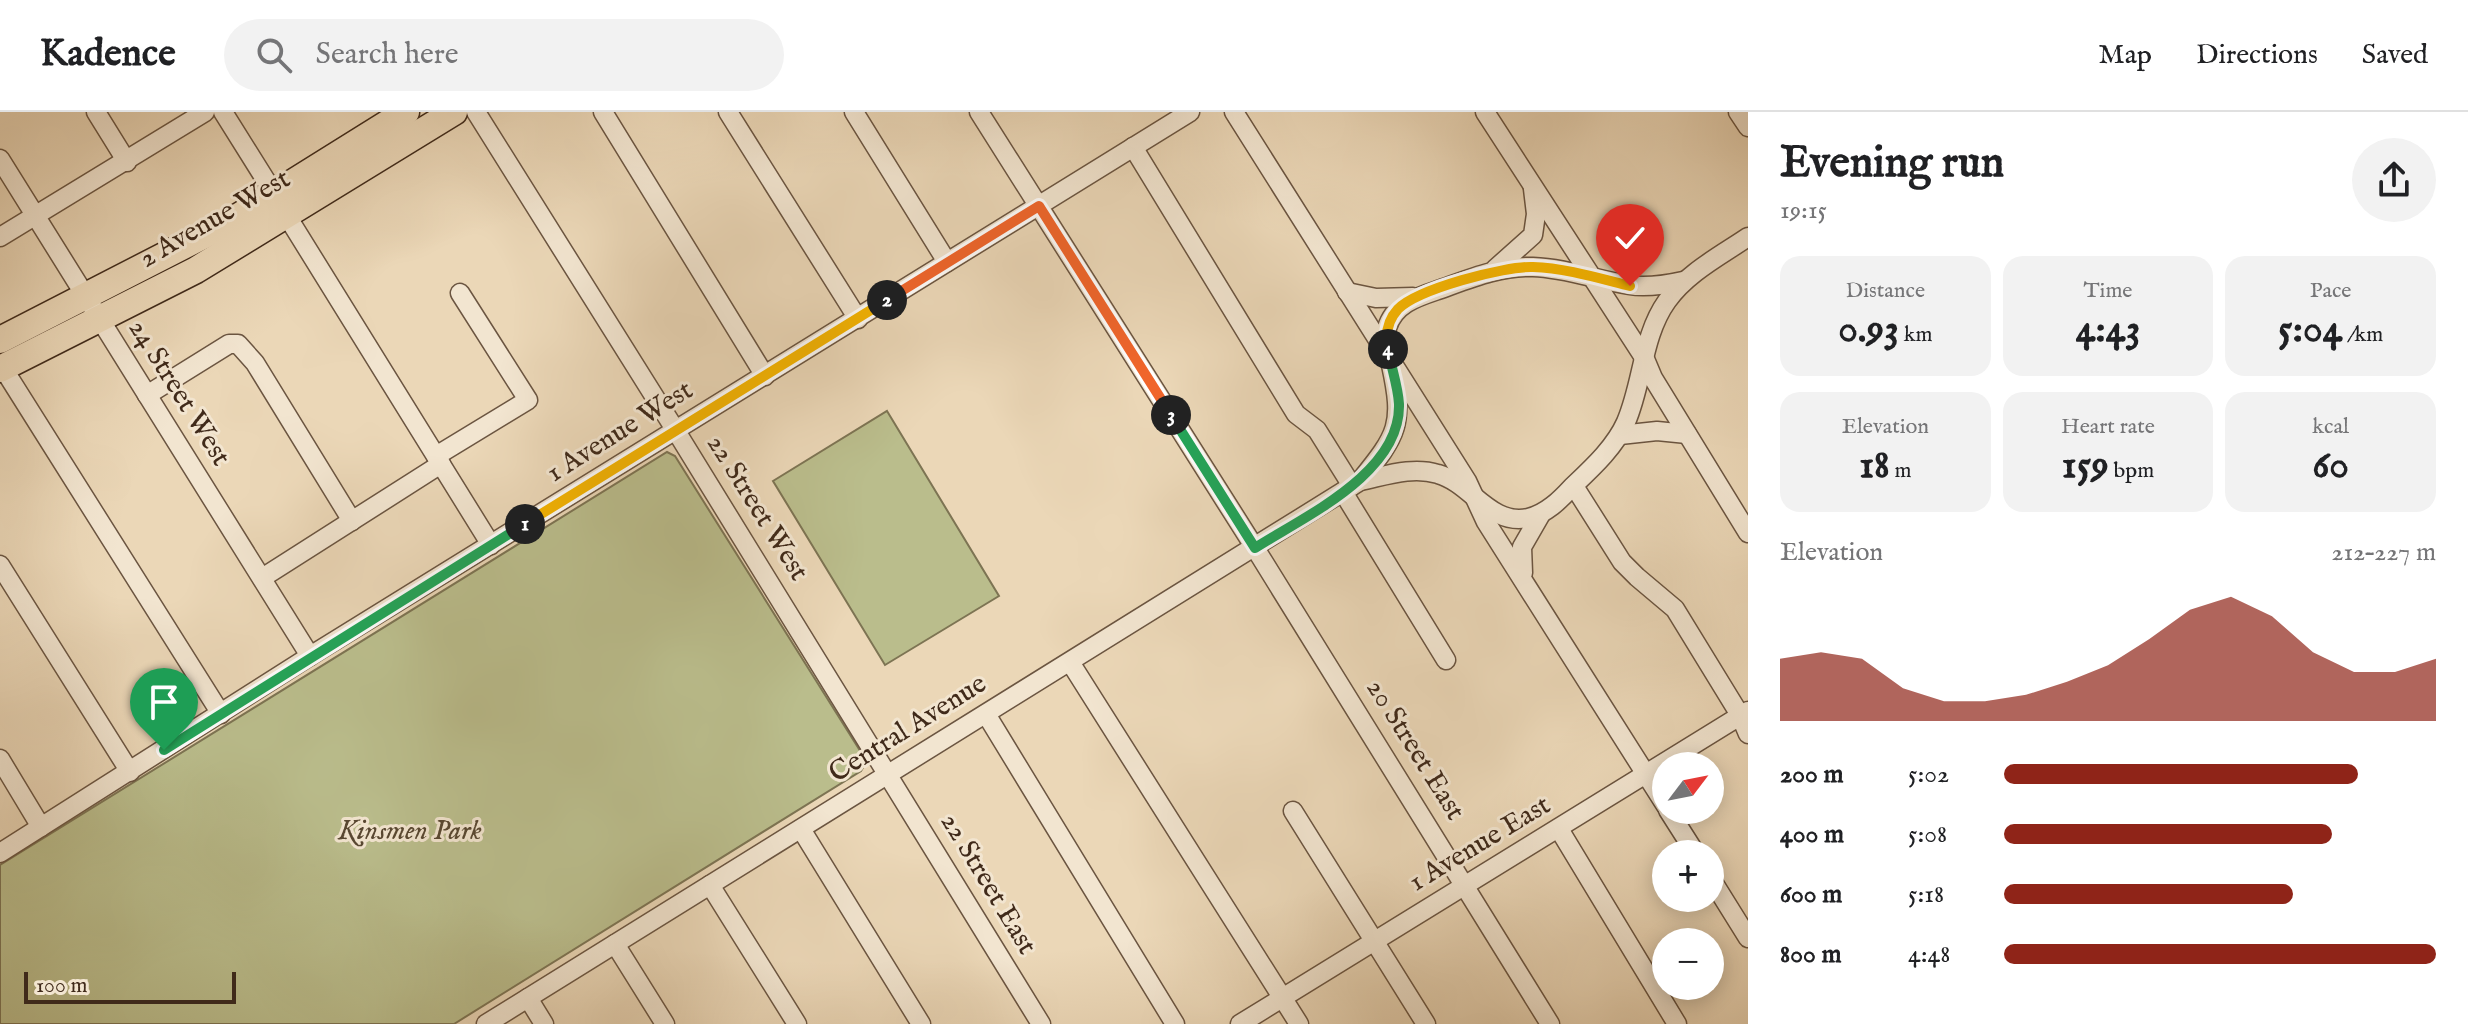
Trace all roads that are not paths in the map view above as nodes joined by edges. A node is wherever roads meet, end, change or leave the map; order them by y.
1 (96, 112) edge
2 (205, 112) edge
3 (223, 112) edge
4 (406, 112) edge
5 (454, 112) edge
6 (476, 112) edge
7 (603, 112) edge
8 (728, 112) edge
9 (854, 112) edge
10 (1190, 112) edge
11 (1234, 112) edge
12 (1485, 112) edge
13 (1738, 112) edge
14 (987, 115) edge
15 (1748, 127) edge
16 (1133, 147) junction
17 (0, 159) edge
18 (127, 162) junction
19 (1533, 187) junction
20 (281, 206) junction
21 (1039, 206) junction
22 (35, 215) junction
23 (0, 237) edge
24 (1748, 237) edge
25 (947, 262) junction
26 (1492, 271) junction
27 (1593, 277) junction
28 (1683, 281) junction
29 (1347, 292) junction
30 (460, 293) dead end
31 (1416, 297) junction
32 (93, 308) junction
33 (858, 319) junction
34 (0, 340) edge
35 (1389, 357) junction
36 (1645, 359) junction
37 (1, 368) edge
38 (765, 376) junction
39 (147, 395) junction
40 (676, 431) junction
41 (1687, 434) junction
42 (1620, 435) junction
43 (438, 460) junction
44 (1352, 486) junction
45 (1574, 486) junction
46 (1477, 500) junction
47 (1541, 514) junction
48 (352, 521) junction
49 (1748, 533) edge
50 (491, 545) junction
51 (1255, 548) junction
52 (0, 565) edge
53 (262, 578) junction
54 (1524, 579) junction
55 (310, 656) junction
56 (1446, 660) dead end
57 (1070, 662) junction
58 (1744, 713) edge
59 (221, 714) junction
60 (986, 714) junction
61 (1748, 734) edge
62 (0, 759) edge
63 (130, 772) junction
64 (888, 772) junction
65 (1645, 774) junction
66 (1652, 785) edge
67 (1293, 811) dead end
68 (41, 827) junction
69 (801, 829) junction
70 (1559, 829) junction
71 (0, 853) edge
72 (710, 885) junction
73 (1466, 885) junction
74 (1724, 899) edge
75 (1748, 938) edge
76 (1375, 941) junction
77 (615, 944) junction
78 (1283, 997) junction
79 (528, 998) junction
80 (486, 1024) edge
81 (544, 1024) edge
82 (665, 1024) edge
83 (797, 1024) edge
84 (921, 1024) edge
85 (1041, 1024) edge
86 (1175, 1024) edge
87 (1240, 1024) edge
88 (1299, 1024) edge
89 (1426, 1024) edge
90 (1550, 1024) edge
91 (1677, 1024) edge

1 - 18 street
2 - 18 street
3 - 20 street
4 - 20 highway, 2 Avenue West
5 - 20 highway, 2 Avenue West
6 - 40 street, 22 Street West
7 - 38 street
8 - 33 street
9 - 25 street
10 - 16 street, 1 Avenue West
11 - 29 street
12 - 19 street
13 - 15 street
14 - 21 street, 20 Street East
16 - 21 street, 1 Avenue West
16 - 44 street
17 - 22 street, 24 Street West
18 - 22 street
19 - 26 street
19 - 27 street
20 - 32 highway, 2 Avenue West
20 - 43 street
21 - 25 street, 1 Avenue West
21 - 51 street, 20 Street East
22 - 23 street
22 - 32 street, 24 Street West
24 - 28 street, Central Avenue
25 - 33 street, 1 Avenue West
26 - 27 street, Central Avenue
26 - 31 street, Central Avenue
27 - 28 street, Central Avenue
27 - 36 street
28 - 36 street, Central Avenue
29 - 31 street
29 - 35 street
30 - 43 street
31 - 35 street, Central Avenue
32 - 34 highway, 2 Avenue West
32 - 37 highway, 2 Avenue West
32 - 39 street, 24 Street West
33 - 38 street, 1 Avenue West
35 - 44 street, Central Avenue
35 - 46 street
36 - 41 street
36 - 42 street, Central Avenue
37 - 59 street
38 - 40 street, 1 Avenue West
39 - 48 street
39 - 53 street, 24 Street West
40 - 50 street, 1 Avenue West
40 - 64 street, 22 Street West
41 - 42 street
41 - 49 street
42 - 45 street, Central Avenue
43 - 48 street
43 - 50 street
44 - 46 street, Central Avenue
44 - 51 street, Central Avenue
44 - 56 street
45 - 47 street, Central Avenue
45 - 58 street
46 - 47 street, Central Avenue
46 - 54 street
47 - 54 street
48 - 53 street
50 - 55 street, 1 Avenue West
51 - 57 street, Central Avenue
51 - 73 street, 20 Street East
52 - 63 street
53 - 55 street, 24 Street West
54 - 65 street
55 - 59 street, 1 Avenue West
57 - 60 street, Central Avenue
57 - 78 street
58 - 61 street
58 - 65 street, 1 Avenue East
59 - 63 street, 1 Avenue West
60 - 64 street, Central Avenue
60 - 86 street
62 - 68 street
63 - 68 street, 1 Avenue West
64 - 69 street, Central Avenue
64 - 85 street, 22 Street East
65 - 66 street
65 - 70 street, 1 Avenue East
67 - 76 street
68 - 71 street, 1 Avenue West
69 - 72 street, Central Avenue
69 - 84 street
70 - 73 street, 1 Avenue East
70 - 91 street
72 - 77 street, Central Avenue
72 - 83 street
73 - 76 street, 1 Avenue East
73 - 90 street, 20 Street East
74 - 75 street
76 - 78 street, 1 Avenue East
76 - 89 street
77 - 79 street, Central Avenue
77 - 82 street
78 - 87 street, 1 Avenue East
78 - 88 street
79 - 80 street, Central Avenue
79 - 81 street

